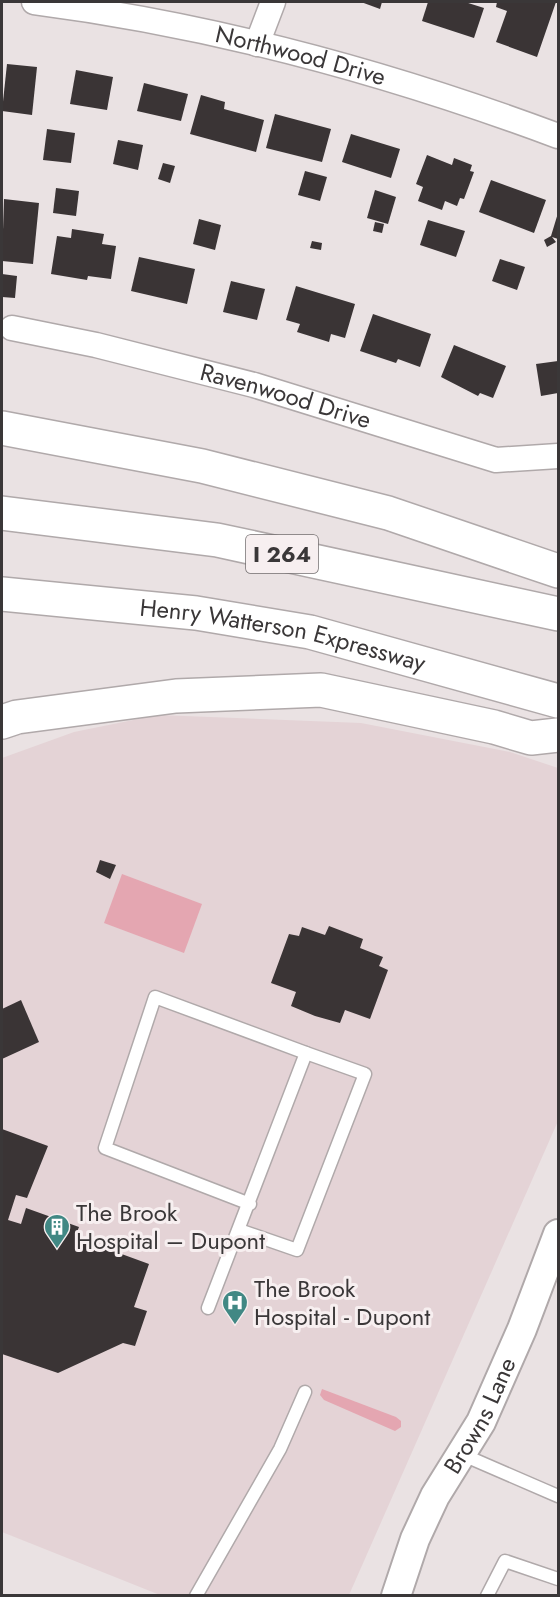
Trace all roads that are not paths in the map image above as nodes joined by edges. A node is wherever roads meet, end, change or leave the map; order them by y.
1 (34, 2) edge
2 (273, 2) edge
3 (257, 44) junction
4 (558, 136) edge
5 (12, 328) dead end
6 (2, 428) edge
7 (558, 456) edge
8 (2, 513) edge
9 (558, 571) edge
10 (2, 594) edge
11 (2, 604) edge
12 (196, 613) junction
13 (558, 614) edge
14 (558, 701) edge
15 (2, 722) edge
16 (558, 735) edge
17 (306, 1053) junction
18 (250, 1204) junction
19 (239, 1230) junction
20 (558, 1234) edge
21 (208, 1308) dead end
22 (305, 1392) dead end
23 (461, 1454) junction
24 (558, 1496) edge
25 (558, 1579) edge
26 (196, 1596) edge
27 (396, 1596) edge
28 (487, 1596) edge

1 - 3 street, Northwood Drive
2 - 3 street
3 - 4 street, Northwood Drive
5 - 7 street, Ravenwood Drive
6 - 9 highway
8 - 13 highway, I 264
10 - 12 highway, Henry Watterson Expressway
11 - 12 highway
12 - 14 highway, Henry Watterson Expressway
15 - 16 highway
17 - 18 lane
17 - 18 lane
17 - 19 lane
18 - 19 lane
19 - 21 lane
20 - 23 street, Browns Lane
22 - 26 lane
23 - 24 lane
23 - 27 street, Browns Lane
25 - 28 lane

